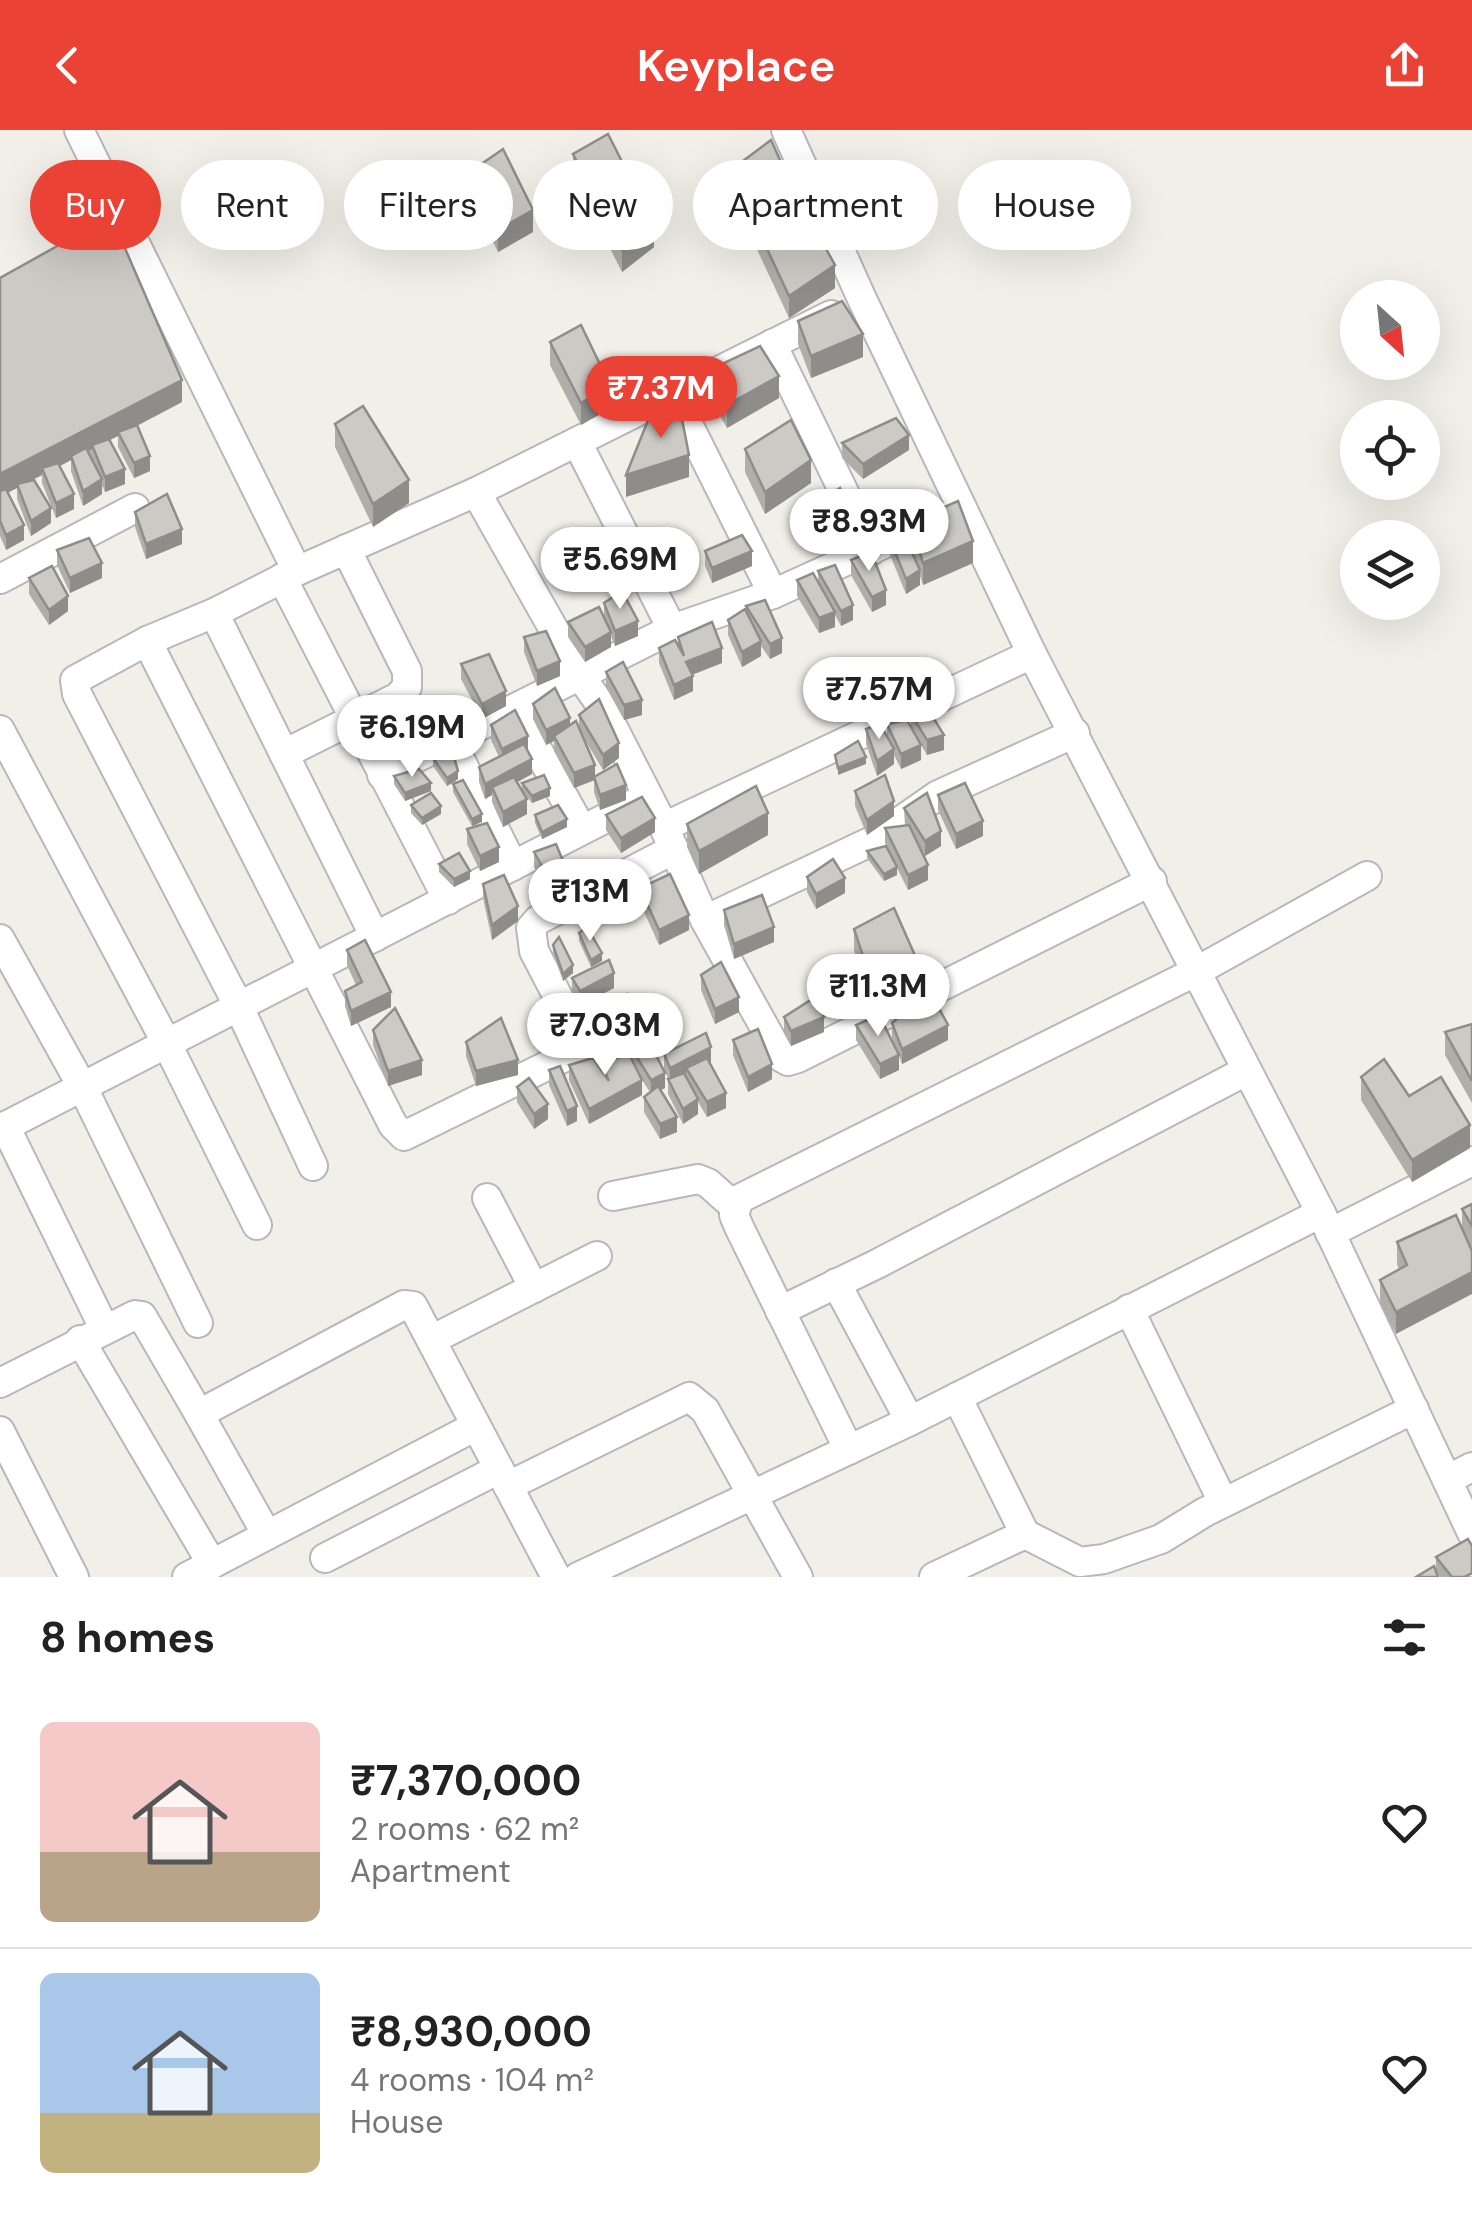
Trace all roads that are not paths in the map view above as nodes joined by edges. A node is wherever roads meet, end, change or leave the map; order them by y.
1 (79, 130) edge
2 (786, 130) edge
3 (862, 300) junction
4 (772, 344) junction
5 (672, 392) junction
6 (577, 442) junction
7 (476, 492) junction
8 (135, 508) edge
9 (962, 508) junction
10 (346, 550) junction
11 (872, 550) junction
12 (290, 575) junction
13 (0, 580) edge
14 (773, 594) junction
15 (214, 613) junction
16 (672, 629) junction
17 (147, 642) junction
18 (1032, 654) junction
19 (578, 674) junction
20 (514, 709) junction
21 (353, 718) junction
22 (0, 730) edge
23 (1075, 733) junction
24 (452, 743) junction
25 (284, 754) junction
26 (382, 775) junction
27 (647, 797) junction
28 (582, 830) junction
29 (669, 838) junction
30 (513, 866) junction
31 (1367, 876) dead end
32 (1152, 881) junction
33 (448, 900) junction
34 (704, 920) junction
35 (376, 937) junction
36 (0, 938) edge
37 (315, 968) junction
38 (1196, 971) junction
39 (238, 1005) junction
40 (166, 1042) junction
41 (1246, 1071) junction
42 (83, 1088) junction
43 (3, 1127) edge
44 (1472, 1161) edge
45 (313, 1166) dead end
46 (613, 1196) dead end
47 (487, 1198) dead end
48 (735, 1206) junction
49 (1325, 1223) junction
50 (257, 1225) dead end
51 (597, 1256) dead end
52 (836, 1283) junction
53 (534, 1288) junction
54 (1130, 1309) junction
55 (780, 1311) junction
56 (198, 1322) dead end
57 (92, 1334) junction
58 (433, 1339) junction
59 (0, 1383) edge
60 (958, 1397) junction
61 (1414, 1409) junction
62 (199, 1414) junction
63 (910, 1421) junction
64 (476, 1426) junction
65 (0, 1431) edge
66 (849, 1450) junction
67 (1460, 1473) edge
68 (504, 1477) junction
69 (754, 1496) junction
70 (1224, 1502) junction
71 (1472, 1533) edge
72 (1024, 1534) junction
73 (267, 1535) junction
74 (325, 1558) dead end
75 (989, 1566) edge
76 (200, 1570) edge
77 (74, 1577) edge
78 (556, 1577) edge
79 (578, 1577) edge
80 (798, 1577) edge
81 (934, 1577) edge

1 - 12 street
2 - 3 street
3 - 4 street
3 - 9 street
4 - 5 street
4 - 11 street
5 - 6 street
5 - 14 street
6 - 7 street
6 - 16 street
7 - 10 street
7 - 19 street
8 - 13 street
9 - 11 street
9 - 18 street
10 - 12 street
10 - 21 street
11 - 14 street
12 - 15 street
12 - 21 street
14 - 16 street
15 - 17 street
15 - 25 street
16 - 19 street
17 - 37 street
17 - 39 street
18 - 23 street
18 - 29 street
19 - 20 street
19 - 27 street
20 - 24 street
20 - 28 street
21 - 25 street
21 - 26 street
22 - 40 street
23 - 32 street
23 - 34 street
24 - 26 street
24 - 30 street
25 - 35 street
26 - 33 street
27 - 28 street
27 - 29 street
28 - 30 street
29 - 34 street
29 - 37 street
30 - 33 street
31 - 38 street
32 - 34 street
32 - 38 street
33 - 35 street
35 - 37 street
36 - 42 street
37 - 39 street
38 - 41 street
38 - 48 street
39 - 40 street
39 - 45 street
40 - 42 street
40 - 50 street
41 - 49 street
41 - 52 street
42 - 43 street
42 - 56 street
43 - 57 street
44 - 49 street
46 - 48 street
47 - 53 street
48 - 55 street
49 - 54 street
49 - 61 street
51 - 53 street
52 - 55 street
52 - 63 street
53 - 58 street
54 - 60 street
54 - 70 street
55 - 66 street
57 - 59 street
57 - 62 street
57 - 76 street
58 - 62 street
58 - 64 street
60 - 63 street
60 - 72 street
61 - 67 street
61 - 70 street
62 - 73 street
63 - 66 street
64 - 68 street
64 - 73 street
65 - 77 street
66 - 69 street
67 - 71 street
68 - 69 street
68 - 74 street
68 - 78 street
69 - 79 street
69 - 80 street
70 - 72 street
72 - 75 street
73 - 76 street
75 - 81 street

